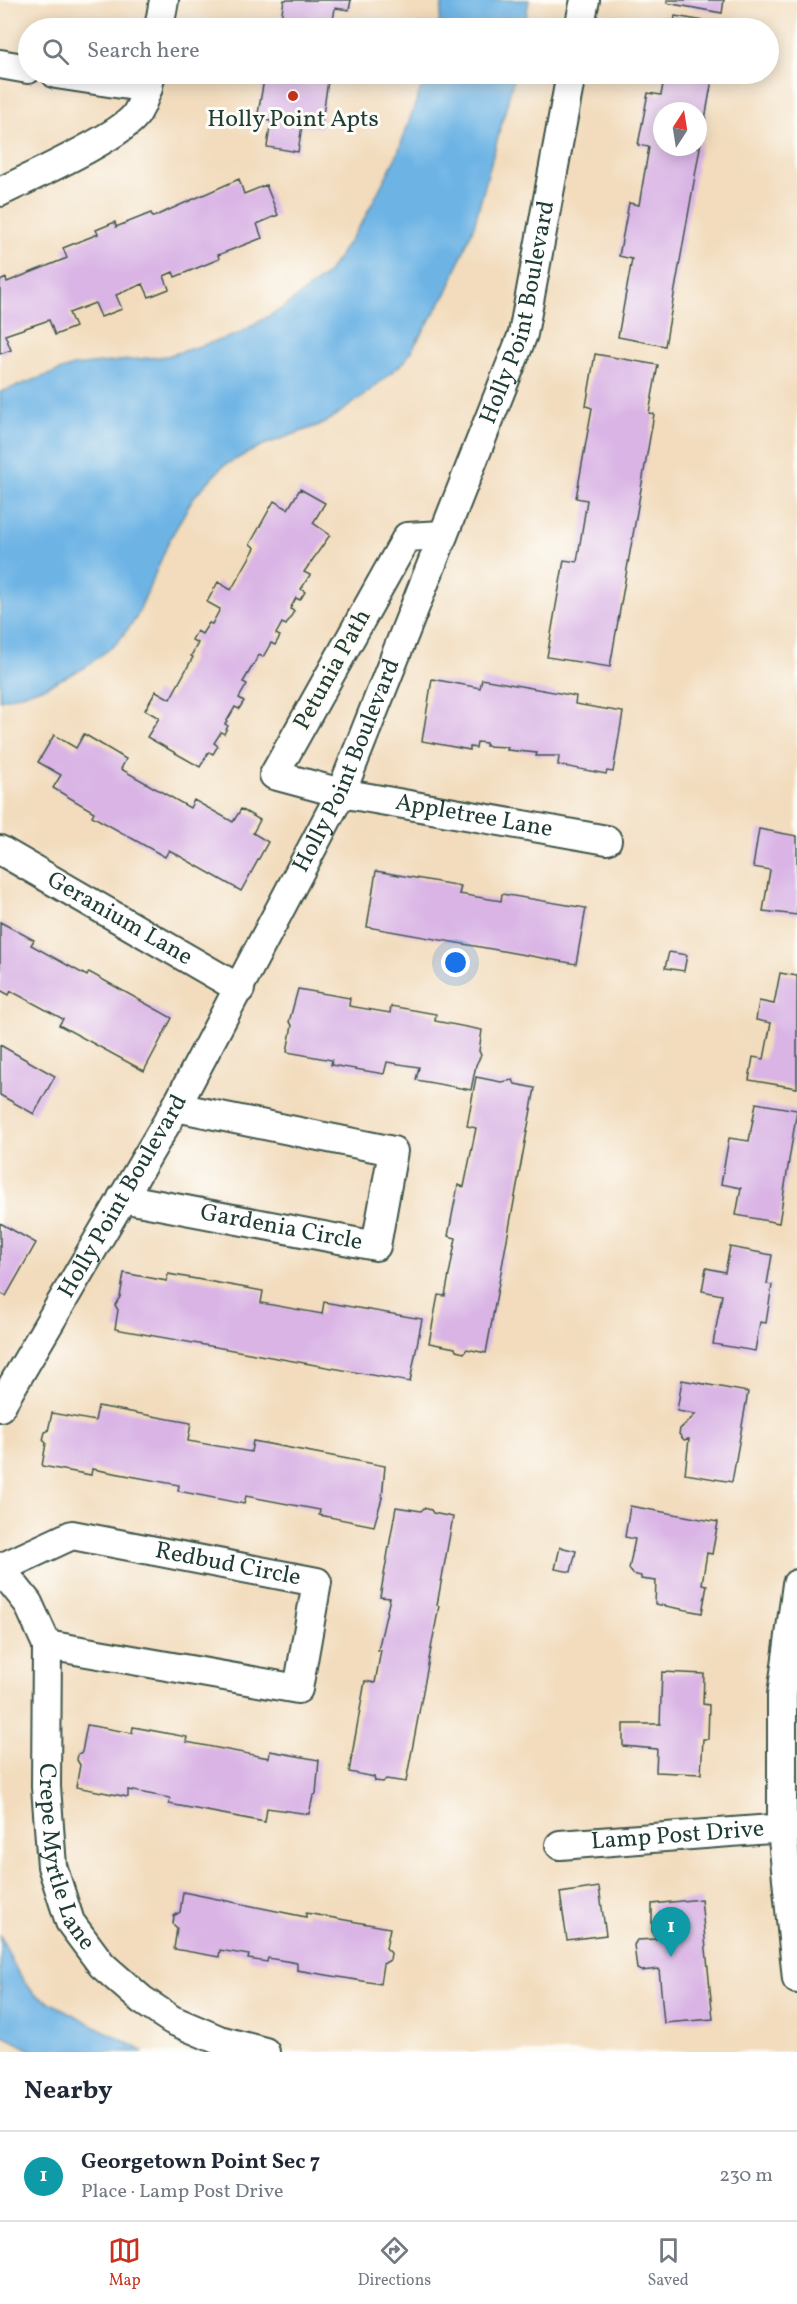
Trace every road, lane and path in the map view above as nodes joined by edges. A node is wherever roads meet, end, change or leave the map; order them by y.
1 (164, 0) edge
2 (585, 0) edge
3 (161, 18) edge
4 (581, 18) edge
5 (0, 64) edge
6 (18, 67) edge
7 (148, 84) edge
8 (569, 84) edge
9 (0, 192) edge
10 (443, 535) junction
11 (341, 793) junction
12 (607, 840) dead end
13 (0, 850) edge
14 (240, 989) junction
15 (176, 1107) junction
16 (122, 1198) junction
17 (3, 1396) edge
18 (0, 1568) edge
19 (797, 1584) edge
20 (47, 1645) junction
21 (789, 1828) edge
22 (560, 1845) dead end
23 (797, 1979) edge
24 (265, 2052) edge

1 - 3 street
2 - 4 street
5 - 6 street
7 - 9 street
8 - 10 street, Holly Point Boulevard
10 - 11 street, Holly Point Boulevard
10 - 11 street, Petunia Path
11 - 12 street, Appletree Lane
11 - 14 street, Holly Point Boulevard
13 - 14 street, Geranium Lane
14 - 15 street, Holly Point Boulevard
15 - 16 street, Holly Point Boulevard
15 - 16 street, Gardenia Circle
16 - 17 street, Holly Point Boulevard
18 - 20 street, Crepe Myrtle Lane
18 - 20 street, Redbud Circle
19 - 21 street
20 - 24 street, Crepe Myrtle Lane
21 - 22 street, Lamp Post Drive
21 - 23 street

